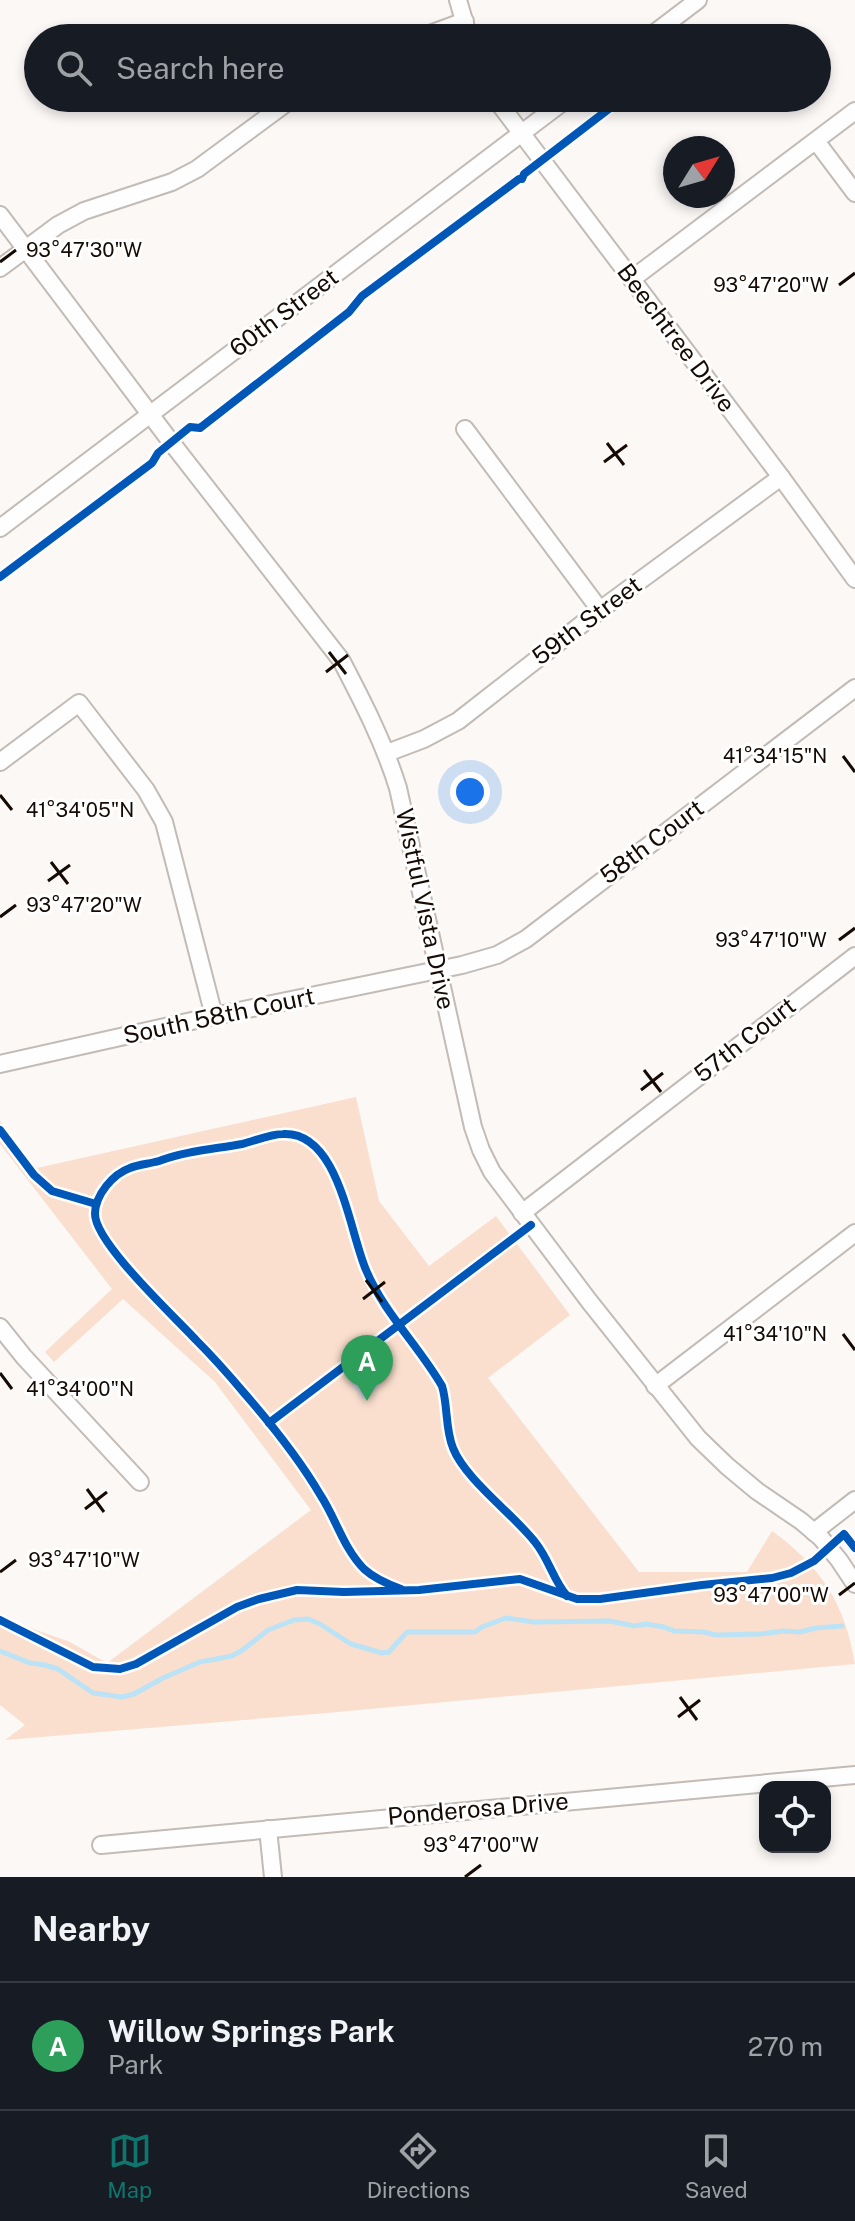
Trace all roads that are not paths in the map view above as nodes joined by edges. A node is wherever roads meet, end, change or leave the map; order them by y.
1 (458, 0) edge
2 (698, 0) edge
3 (465, 21) junction
4 (457, 24) edge
5 (466, 24) edge
6 (666, 24) edge
7 (855, 111) edge
8 (274, 112) edge
9 (506, 112) edge
10 (550, 112) edge
11 (522, 133) junction
12 (816, 141) junction
13 (855, 193) edge
14 (0, 215) edge
15 (25, 248) junction
16 (0, 268) edge
17 (632, 279) junction
18 (151, 414) junction
19 (465, 429) dead end
20 (781, 477) junction
21 (0, 528) edge
22 (855, 579) edge
23 (600, 610) junction
24 (855, 688) edge
25 (387, 753) junction
26 (0, 762) edge
27 (855, 956) edge
28 (438, 970) junction
29 (214, 1016) junction
30 (0, 1064) edge
31 (522, 1213) junction
32 (855, 1233) edge
33 (0, 1327) edge
34 (655, 1386) junction
35 (140, 1482) dead end
36 (855, 1500) edge
37 (814, 1532) junction
38 (855, 1584) edge
39 (855, 1775) edge
40 (268, 1829) junction
41 (101, 1845) dead end
42 (273, 1877) edge

1 - 3 street
2 - 6 street
3 - 4 street
3 - 5 street
7 - 12 street
8 - 15 street
9 - 11 street, Beechtree Drive
10 - 11 street, 60th Street
11 - 17 street, Beechtree Drive
11 - 18 street, 60th Street
12 - 13 street
12 - 17 street
14 - 15 street, Wistful Vista Drive
15 - 16 street
15 - 18 street, Wistful Vista Drive
17 - 20 street, Beechtree Drive
18 - 21 street, 60th Street
18 - 25 street, Wistful Vista Drive
19 - 23 street
20 - 22 street, Beechtree Drive
20 - 23 street, 59th Street
23 - 25 street, 59th Street
24 - 28 street, 58th Court
25 - 28 street, Wistful Vista Drive
26 - 29 street
27 - 31 street, 57th Court
28 - 29 street, South 58th Court
28 - 31 street, Wistful Vista Drive
29 - 30 street, South 58th Court
31 - 34 street, Wistful Vista Drive
32 - 34 street
33 - 35 street
34 - 37 street, Wistful Vista Drive
36 - 37 street
37 - 38 street, Wistful Vista Drive
39 - 40 street, Ponderosa Drive
40 - 41 street, Ponderosa Drive
40 - 42 street

